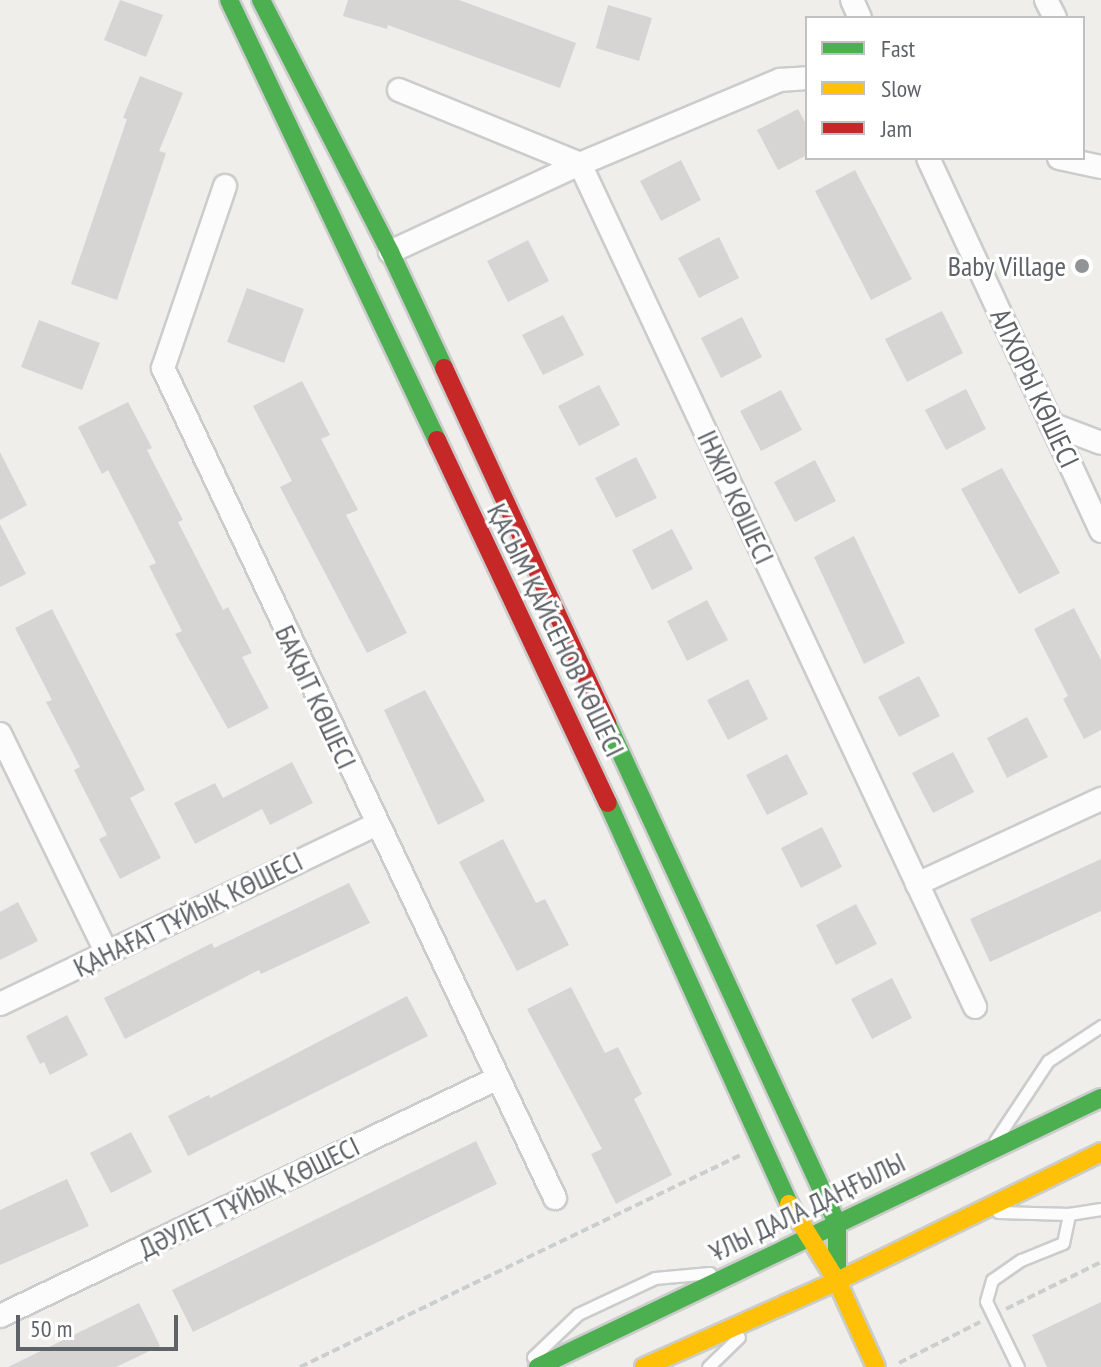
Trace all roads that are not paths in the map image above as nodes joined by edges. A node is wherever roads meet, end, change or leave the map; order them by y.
1 (229, 0) edge
2 (261, 0) edge
3 (805, 78) edge
4 (399, 90) dead end
5 (929, 160) edge
6 (1068, 160) edge
7 (580, 164) junction
8 (1101, 167) edge
9 (225, 186) dead end
10 (390, 252) junction
11 (1051, 424) junction
12 (1101, 443) edge
13 (1101, 531) edge
14 (0, 734) edge
15 (1101, 799) edge
16 (376, 825) junction
17 (917, 884) junction
18 (107, 953) junction
19 (0, 1004) edge
20 (975, 1007) dead end
21 (1101, 1026) edge
22 (498, 1078) junction
23 (1101, 1098) edge
24 (987, 1152) junction
25 (1101, 1152) edge
26 (1101, 1169) edge
27 (1041, 1180) junction
28 (555, 1198) dead end
29 (1101, 1209) edge
30 (973, 1212) junction
31 (1069, 1214) junction
32 (837, 1223) junction
33 (809, 1238) junction
34 (743, 1270) junction
35 (837, 1281) junction
36 (768, 1309) junction
37 (0, 1316) edge
38 (524, 1367) edge
39 (538, 1367) edge
40 (644, 1367) edge
41 (708, 1367) edge
42 (876, 1367) edge
43 (1018, 1367) edge

1 - 33 street, ҚАСЫМ ҚАЙСЕНОВ КӨШЕСІ
2 - 10 street, ҚАСЫМ ҚАЙСЕНОВ КӨШЕСІ
3 - 7 street
4 - 7 street
5 - 11 street, АЛХОРЫ КӨШЕСІ
6 - 8 street
7 - 10 street
7 - 17 street, ІНЖІР КӨШЕСІ
9 - 16 street, БАҚЫТ КӨШЕСІ
10 - 32 street, ҚАСЫМ ҚАЙСЕНОВ КӨШЕСІ
11 - 12 street
11 - 13 street, АЛХОРЫ КӨШЕСІ
14 - 18 street
15 - 17 street
16 - 18 street, ҚАНАҒАТ ТҰЙЫҚ КӨШЕСІ
16 - 22 street, БАҚЫТ КӨШЕСІ
17 - 20 street, ІНЖІР КӨШЕСІ
18 - 19 street, ҚАНАҒАТ ТҰЙЫҚ КӨШЕСІ
21 - 24 lane
22 - 28 street, БАҚЫТ КӨШЕСІ
22 - 37 street, ДӘУЛЕТ ТҰЙЫҚ КӨШЕСІ
23 - 24 street, ҰЛЫ ДАЛА ДАҢҒЫЛЫ
24 - 32 street, ҰЛЫ ДАЛА ДАҢҒЫЛЫ
25 - 27 street
26 - 27 lane
27 - 30 street
29 - 31 lane
30 - 31 lane
30 - 35 street
31 - 43 lane
32 - 33 street, ҰЛЫ ДАЛА ДАҢҒЫЛЫ
32 - 35 street, ҚАСЫМ ҚАЙСЕНОВ КӨШЕСІ
33 - 34 street, ҰЛЫ ДАЛА ДАҢҒЫЛЫ
33 - 35 street, ҚАСЫМ ҚАЙСЕНОВ КӨШЕСІ
34 - 38 lane
34 - 39 street, ҰЛЫ ДАЛА ДАҢҒЫЛЫ
35 - 36 street
35 - 42 street, ҚАСЫМ ҚАЙСЕНОВ КӨШЕСІ
36 - 40 street
36 - 41 lane

